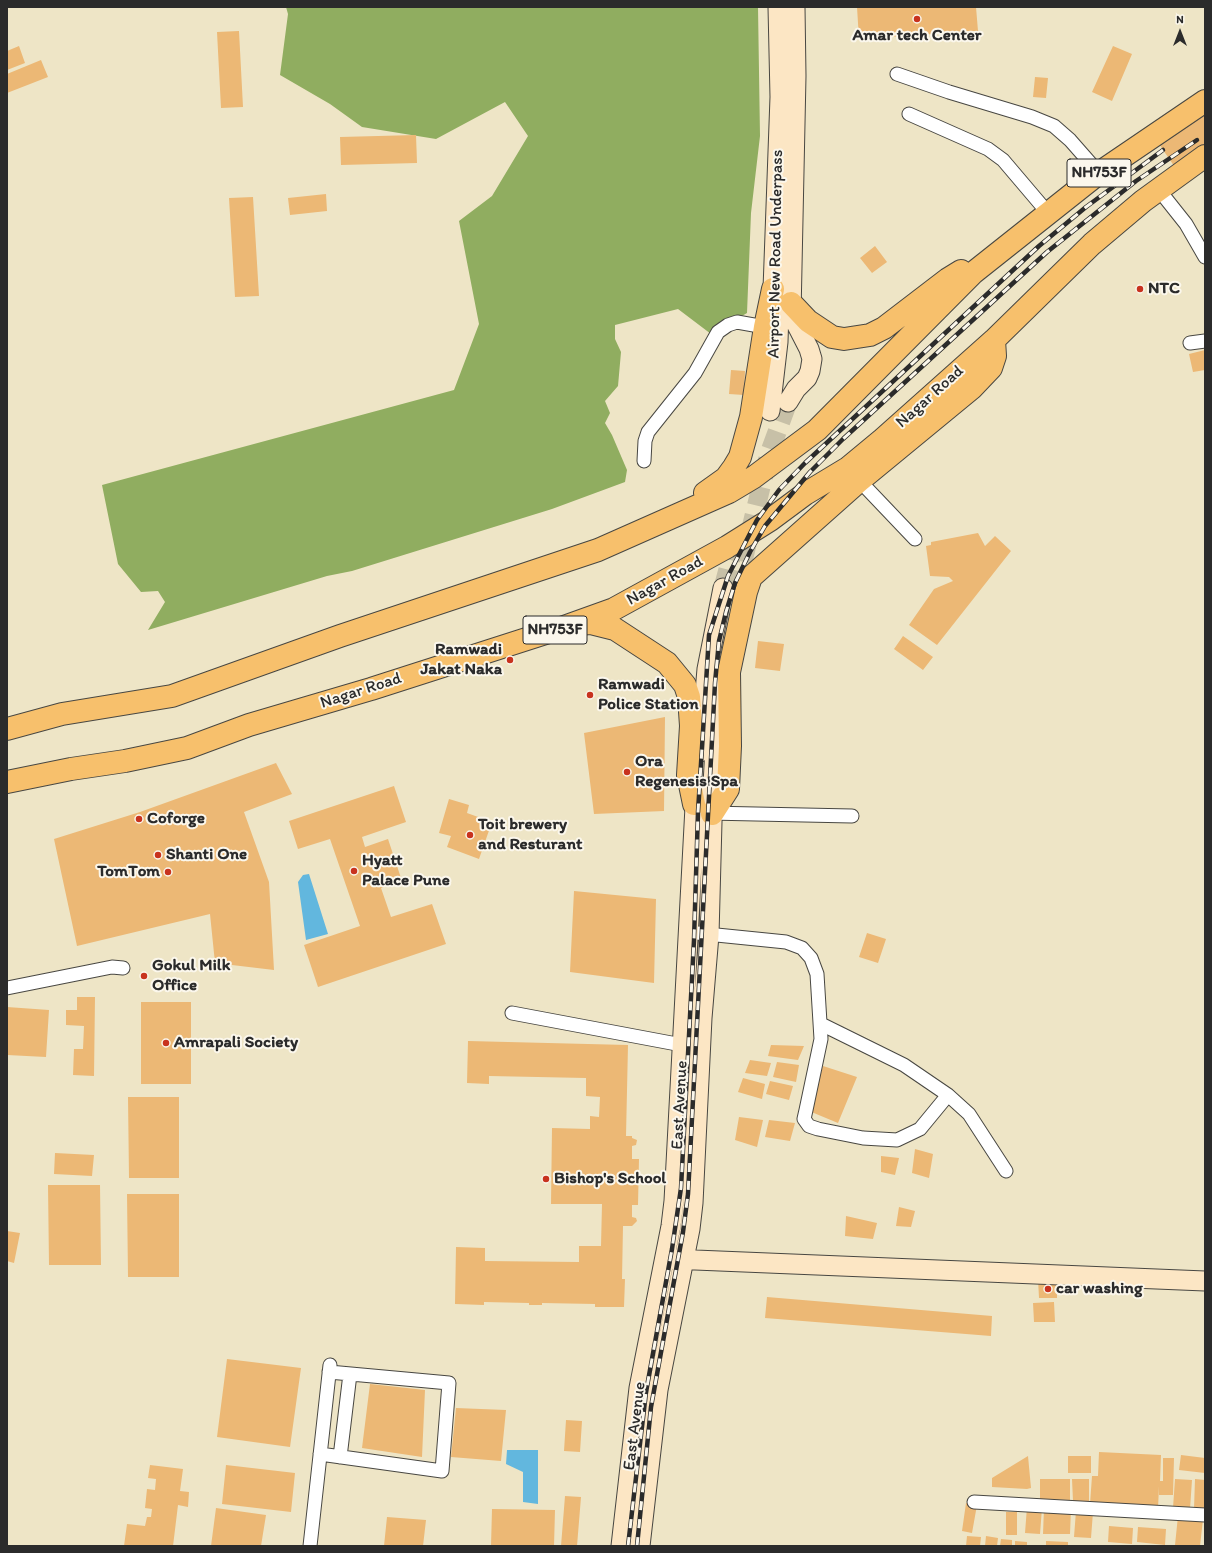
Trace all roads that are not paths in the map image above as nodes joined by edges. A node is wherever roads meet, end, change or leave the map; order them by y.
1 (778, 7) edge
2 (795, 7) edge
3 (897, 74) dead end
4 (1205, 101) edge
5 (909, 114) dead end
6 (1205, 156) edge
7 (1099, 172) junction
8 (1159, 190) junction
9 (1048, 213) junction
10 (1205, 257) edge
11 (986, 263) junction
12 (773, 289) junction
13 (791, 303) junction
14 (765, 327) junction
15 (1205, 341) edge
16 (1190, 343) dead end
17 (788, 402) tunnel mouth
18 (770, 411) tunnel mouth
19 (644, 462) dead end
20 (854, 474) junction
21 (674, 516) junction
22 (915, 539) dead end
23 (730, 589) tunnel mouth
24 (573, 624) junction
25 (7, 729) edge
26 (7, 782) edge
27 (700, 810) junction
28 (852, 816) dead end
29 (687, 932) junction
30 (708, 934) junction
31 (123, 968) dead end
32 (7, 988) edge
33 (512, 1013) dead end
34 (821, 1024) junction
35 (682, 1045) junction
36 (948, 1095) junction
37 (1006, 1171) dead end
38 (674, 1259) junction
39 (1205, 1281) edge
40 (350, 1374) junction
41 (320, 1454) junction
42 (340, 1457) junction
43 (974, 1502) dead end
44 (1205, 1515) edge
45 (310, 1546) edge
46 (621, 1546) edge
47 (640, 1546) edge

1 - 12 main road, Airport New Road Underpass
2 - 13 main road, Airport New Road Underpass
3 - 7 street
4 - 7 highway, NH753F
5 - 9 street
6 - 8 highway, NH753F
7 - 9 highway, NH753F
8 - 10 street
8 - 20 highway, NH753F
9 - 11 highway, NH753F
11 - 13 highway
11 - 21 highway, NH753F
12 - 14 highway
12 - 18 main road, Airport New Road Underpass
13 - 17 main road, Airport New Road Underpass
14 - 19 street
14 - 21 highway
15 - 16 street
20 - 22 street
20 - 24 highway, Nagar Road / NH753F
20 - 27 highway
21 - 25 highway, NH753F
23 - 27 main road
24 - 26 highway, Nagar Road / NH753F
24 - 27 highway
27 - 28 street
27 - 29 main road, East Avenue
27 - 30 main road, East Avenue
29 - 30 street
29 - 35 main road, East Avenue
30 - 34 street
30 - 38 main road, East Avenue
31 - 32 street
33 - 35 street
34 - 36 street
34 - 36 street
35 - 38 main road, East Avenue
36 - 37 street
38 - 39 main road
38 - 46 main road, East Avenue
38 - 47 main road, East Avenue
40 - 41 street
40 - 42 street
40 - 42 street
41 - 42 street
41 - 45 street
43 - 44 street

